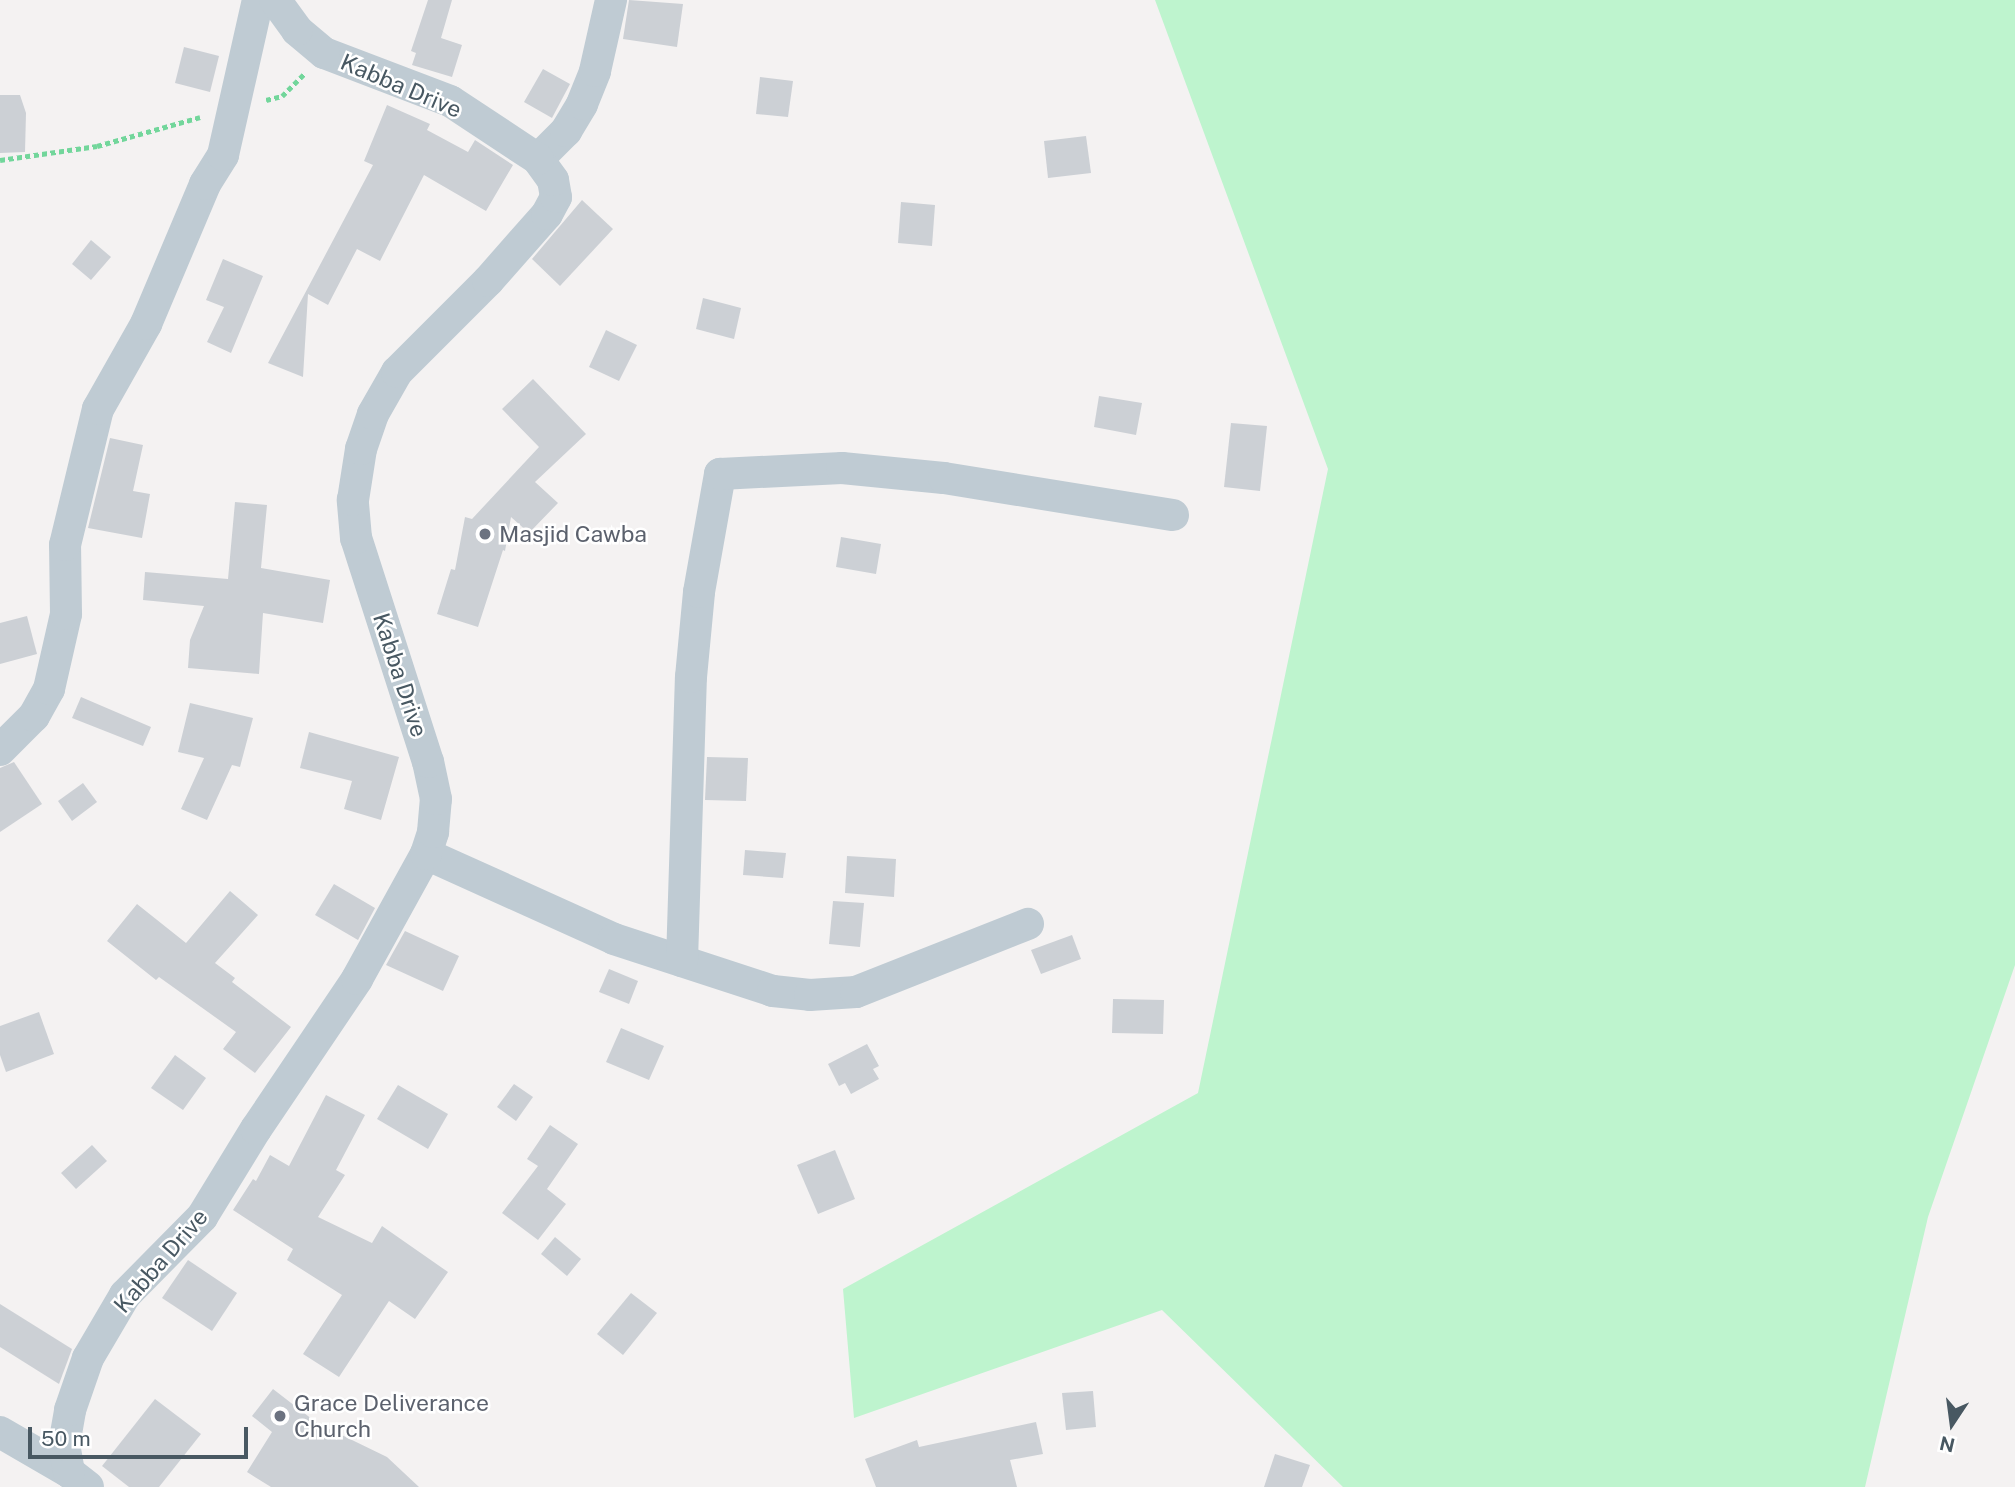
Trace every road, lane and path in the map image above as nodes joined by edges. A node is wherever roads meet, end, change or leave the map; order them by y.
1 (258, 0) edge
2 (275, 0) edge
3 (611, 0) edge
4 (324, 53) junction
5 (236, 107) junction
6 (538, 159) junction
7 (0, 160) edge
8 (1174, 515) dead end
9 (0, 750) edge
10 (426, 854) junction
11 (1028, 924) dead end
12 (682, 961) junction
13 (0, 1432) edge
14 (79, 1480) edge

1 - 5 street
2 - 4 street, Kabba Drive
3 - 6 street
4 - 5 path
4 - 6 street, Kabba Drive
5 - 7 path
5 - 9 street
6 - 10 street, Kabba Drive
8 - 12 street
10 - 12 street
10 - 14 street, Kabba Drive
11 - 12 street
13 - 14 street

